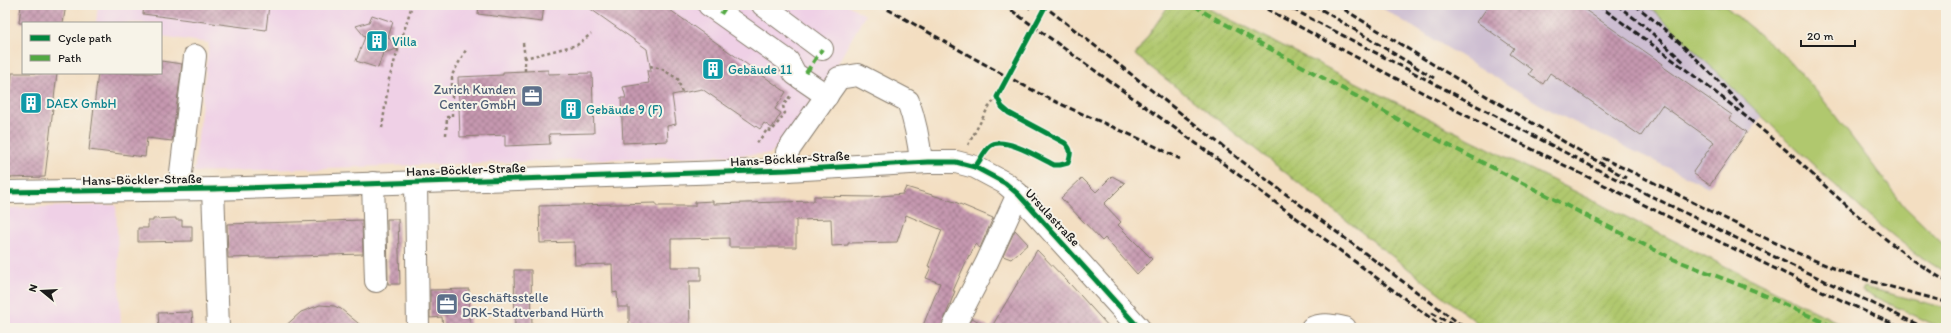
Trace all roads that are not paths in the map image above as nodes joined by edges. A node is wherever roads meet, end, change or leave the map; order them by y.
1 (709, 5) edge
2 (763, 5) edge
3 (822, 49) dead end
4 (195, 56) dead end
5 (827, 96) junction
6 (924, 162) junction
7 (787, 170) junction
8 (416, 182) junction
9 (373, 183) junction
10 (179, 189) junction
11 (213, 189) junction
12 (5, 192) edge
13 (1018, 194) junction
14 (376, 281) dead end
15 (218, 328) edge
16 (418, 328) edge
17 (953, 328) edge
18 (1139, 328) edge
19 (1312, 328) edge
20 (1345, 328) edge

1 - 5 street
2 - 3 street
4 - 10 street
5 - 6 street
5 - 7 street
6 - 7 street, Hans-Böckler-Straße
6 - 13 street, Ursulastraße
7 - 8 street, Hans-Böckler-Straße
8 - 9 street, Hans-Böckler-Straße
8 - 16 street, Hans-Böckler-Straße
9 - 11 street, Hans-Böckler-Straße
9 - 14 street
10 - 11 street, Hans-Böckler-Straße
10 - 12 street, Hans-Böckler-Straße
11 - 15 street
13 - 17 street, Ursulastraße
13 - 18 street, Ursulastraße
19 - 20 street

